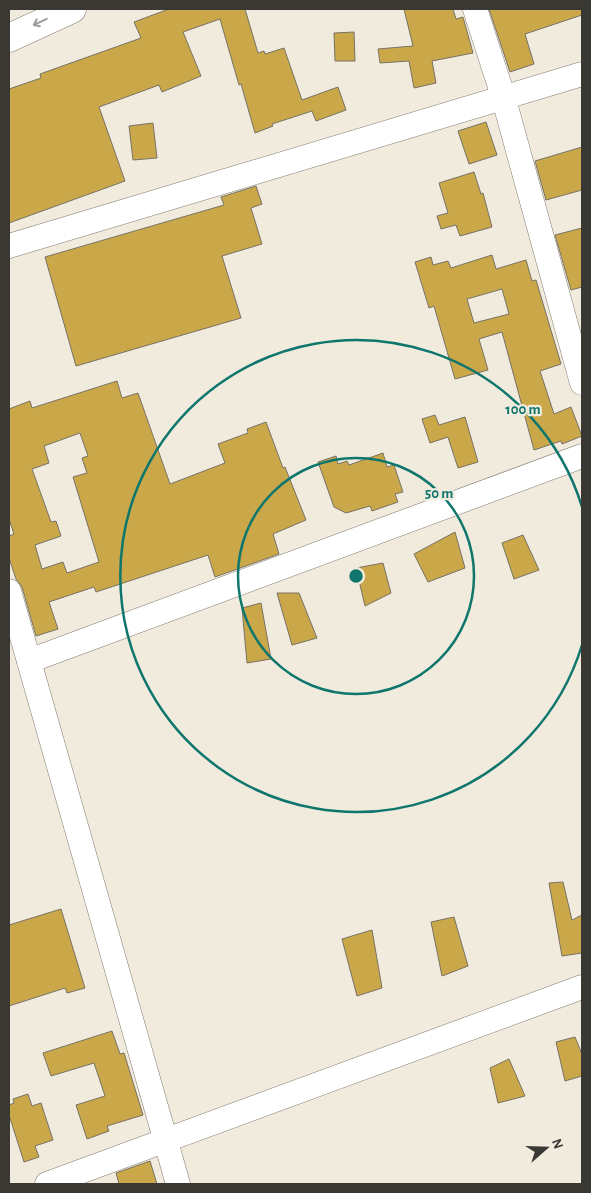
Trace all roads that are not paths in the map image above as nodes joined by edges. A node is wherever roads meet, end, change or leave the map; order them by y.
1 (24, 9) edge
2 (72, 9) edge
3 (475, 9) edge
4 (9, 17) edge
5 (9, 38) edge
6 (582, 74) edge
7 (503, 96) junction
8 (9, 246) edge
9 (582, 383) edge
10 (582, 456) edge
11 (9, 591) edge
12 (21, 653) edge
13 (582, 987) edge
14 (165, 1142) junction
15 (47, 1184) edge
16 (178, 1184) edge

1 - 4 highway
2 -> 5 highway
3 - 7 street
6 - 7 street
7 - 8 street
7 - 9 street
10 - 12 street
11 - 12 street
12 - 14 street
13 - 14 street
14 - 15 street
14 - 16 street

